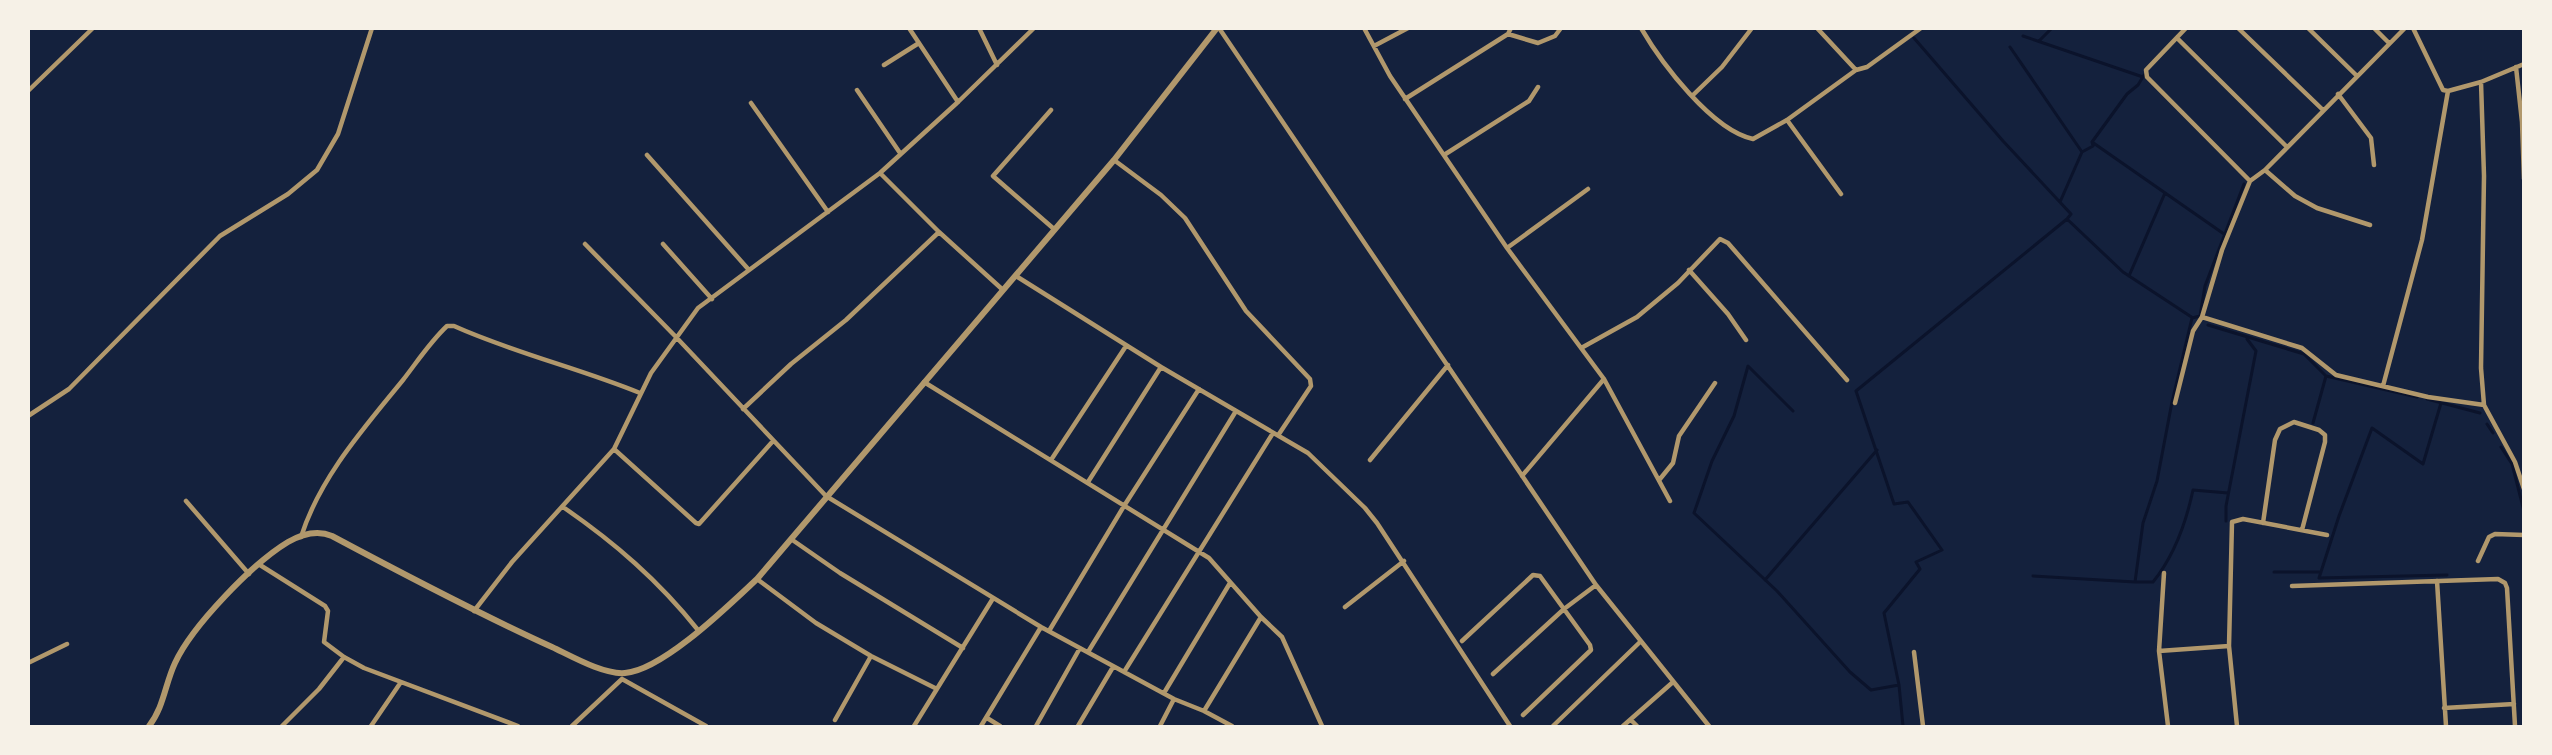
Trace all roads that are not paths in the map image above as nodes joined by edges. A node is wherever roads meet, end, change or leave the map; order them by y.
1 (93, 28) edge
2 (372, 28) edge
3 (909, 28) edge
4 (979, 28) edge
5 (1034, 28) edge
6 (1218, 28) edge
7 (1364, 28) edge
8 (1408, 28) edge
9 (1562, 28) edge
10 (1641, 28) edge
11 (1752, 28) edge
12 (1817, 28) edge
13 (1921, 28) edge
14 (2186, 28) edge
15 (2238, 28) edge
16 (2308, 28) edge
17 (2374, 28) edge
18 (2405, 28) edge
19 (2413, 28) edge
20 (1510, 31) edge
21 (2177, 38) junction
22 (919, 43) junction
23 (2389, 43) junction
24 (1374, 46) junction
25 (2523, 64) edge
26 (884, 65) dead end
27 (997, 65) junction
28 (2516, 67) junction
29 (1856, 70) junction
30 (2356, 75) junction
31 (2481, 82) junction
32 (1538, 87) dead end
33 (857, 90) dead end
34 (28, 91) edge
35 (2448, 91) junction
36 (2338, 94) junction
37 (1692, 96) junction
38 (1405, 99) junction
39 (958, 102) junction
40 (751, 103) dead end
41 (1051, 110) dead end
42 (2323, 110) junction
43 (1787, 120) junction
44 (2286, 146) junction
45 (900, 153) junction
46 (647, 155) dead end
47 (1444, 155) junction
48 (1114, 160) junction
49 (2374, 165) dead end
50 (2265, 170) junction
51 (880, 173) junction
52 (2523, 179) edge
53 (2250, 181) junction
54 (1588, 189) dead end
55 (1841, 194) dead end
56 (828, 212) junction
57 (2370, 225) dead end
58 (1054, 229) junction
59 (939, 232) junction
60 (585, 244) dead end
61 (663, 244) dead end
62 (1507, 248) junction
63 (749, 270) junction
64 (1689, 270) junction
65 (1016, 276) junction
66 (1002, 290) junction
67 (712, 299) junction
68 (2202, 317) junction
69 (676, 337) junction
70 (1746, 340) dead end
71 (1126, 346) junction
72 (1583, 346) junction
73 (1448, 365) junction
74 (1161, 367) junction
75 (1604, 379) junction
76 (1847, 380) dead end
77 (924, 382) junction
78 (1715, 382) dead end
79 (2383, 386) junction
80 (1199, 389) junction
81 (640, 393) junction
82 (2175, 403) dead end
83 (2484, 405) junction
84 (743, 409) junction
85 (1236, 411) junction
86 (28, 416) edge
87 (1276, 433) junction
88 (773, 441) junction
89 (614, 449) junction
90 (1051, 460) junction
91 (1370, 460) dead end
92 (1522, 476) junction
93 (1660, 479) junction
94 (1088, 482) junction
95 (2523, 489) edge
96 (826, 496) junction
97 (186, 501) dead end
98 (1670, 501) dead end
99 (1124, 506) junction
100 (563, 507) junction
101 (2263, 523) junction
102 (1164, 530) junction
103 (2302, 530) junction
104 (2327, 535) dead end
105 (2523, 536) edge
106 (301, 537) junction
107 (791, 539) junction
108 (1200, 551) junction
109 (1404, 561) junction
110 (2478, 561) dead end
111 (260, 565) junction
112 (2164, 573) dead end
113 (249, 574) junction
114 (757, 579) junction
115 (2437, 581) junction
116 (1230, 583) junction
117 (1596, 585) junction
118 (2292, 586) dead end
119 (992, 600) junction
120 (1345, 607) dead end
121 (1564, 609) junction
122 (474, 611) junction
123 (1261, 616) junction
124 (1041, 627) junction
125 (698, 630) junction
126 (1049, 631) junction
127 (1462, 641) dead end
128 (1640, 642) junction
129 (67, 644) dead end
130 (2229, 646) junction
131 (963, 648) junction
132 (1080, 648) junction
133 (2160, 651) junction
134 (1088, 652) junction
135 (1914, 652) dead end
136 (871, 656) junction
137 (344, 657) junction
138 (28, 663) edge
139 (1113, 666) junction
140 (1124, 672) junction
141 (1492, 674) dead end
142 (622, 677) junction
143 (401, 682) junction
144 (1673, 682) junction
145 (937, 689) junction
146 (1164, 693) junction
147 (1174, 699) junction
148 (2514, 704) junction
149 (2445, 708) junction
150 (1204, 711) junction
151 (1523, 715) dead end
152 (987, 718) junction
153 (835, 720) dead end
154 (1630, 720) junction
155 (149, 726) edge
156 (282, 726) edge
157 (370, 726) edge
158 (518, 726) edge
159 (572, 726) edge
160 (706, 726) edge
161 (914, 726) edge
162 (981, 726) edge
163 (1000, 726) edge
164 (1036, 726) edge
165 (1078, 726) edge
166 (1160, 726) edge
167 (1232, 726) edge
168 (1323, 726) edge
169 (1510, 726) edge
170 (1553, 726) edge
171 (1623, 726) edge
172 (1637, 726) edge
173 (1709, 726) edge
174 (1923, 726) edge
175 (2168, 726) edge
176 (2236, 726) edge
177 (2446, 726) edge
178 (2515, 726) edge

1 - 34 street
2 - 86 street
3 - 22 street
4 - 27 street
5 - 27 street
6 - 48 street
6 - 73 street
7 - 24 street
8 - 24 street
9 - 20 street
10 - 37 street
11 - 37 street
12 - 29 street
13 - 29 street
14 - 21 street
15 - 42 street
16 - 30 street
17 - 23 street
18 - 23 street
19 - 35 street
20 - 38 street
21 - 44 street
21 - 53 street
22 - 26 street
22 - 39 street
23 - 30 street
24 - 38 street
25 - 28 street
27 - 39 street
28 - 31 street
28 - 52 street
29 - 43 street
30 - 36 street
31 - 35 street
31 - 83 street
32 - 47 street
33 - 45 street
35 - 79 street
36 - 42 street
36 - 49 street
37 - 43 street
38 - 47 street
39 - 45 street
40 - 56 street
41 - 58 street
42 - 44 street
43 - 55 street
44 - 50 street
45 - 51 street
46 - 63 street
47 - 62 street
48 - 58 street
48 - 87 street
50 - 53 street
50 - 57 street
51 - 56 street
51 - 59 street
53 - 68 street
54 - 62 street
56 - 63 street
58 - 65 street
59 - 66 street
59 - 84 street
60 - 69 street
61 - 67 street
62 - 72 street
63 - 67 street
64 - 70 street
64 - 72 street
64 - 76 street
65 - 66 street
65 - 71 street
66 - 77 street
67 - 69 street
68 - 79 street
68 - 82 street
69 - 81 street
69 - 84 street
71 - 74 street
71 - 90 street
72 - 75 street
73 - 91 street
73 - 92 street
74 - 80 street
74 - 94 street
75 - 92 street
75 - 93 street
77 - 90 street
77 - 96 street
78 - 93 street
79 - 83 street
80 - 85 street
80 - 99 street
81 - 89 street
81 - 106 street
83 - 95 street
84 - 88 street
85 - 87 street
85 - 102 street
87 - 108 street
87 - 109 street
88 - 89 street
88 - 96 street
89 - 100 street
90 - 94 street
92 - 117 street
93 - 98 street
94 - 99 street
96 - 107 street
96 - 119 street
97 - 113 street
99 - 102 street
99 - 126 street
100 - 122 street
100 - 125 street
101 - 103 street
101 - 103 street
101 - 130 street
102 - 108 street
102 - 134 street
103 - 104 street
105 - 110 street
106 - 111 street
106 - 122 street
107 - 114 street
107 - 131 street
108 - 116 street
108 - 140 street
109 - 120 street
109 - 169 street
111 - 113 street
111 - 137 street
112 - 133 street
113 - 155 street
114 - 125 street
114 - 136 street
115 - 118 street
115 - 148 street
115 - 149 street
116 - 123 street
116 - 146 street
117 - 121 street
117 - 128 street
119 - 124 street
119 - 131 street
121 - 127 street
121 - 141 street
121 - 151 street
122 - 142 street
123 - 150 street
123 - 168 street
124 - 126 street
124 - 152 street
125 - 142 street
126 - 132 street
128 - 144 street
128 - 170 street
129 - 138 street
130 - 133 street
130 - 176 street
131 - 145 street
132 - 134 street
132 - 164 street
133 - 175 street
134 - 139 street
135 - 174 street
136 - 145 street
136 - 153 street
137 - 143 street
137 - 156 street
139 - 140 street
139 - 165 street
140 - 146 street
142 - 159 street
142 - 160 street
143 - 157 street
143 - 158 street
144 - 154 street
144 - 173 street
145 - 161 street
146 - 147 street
147 - 150 street
147 - 166 street
148 - 149 street
148 - 178 street
149 - 177 street
150 - 167 street
152 - 162 street
152 - 163 street
154 - 171 street
154 - 172 street

